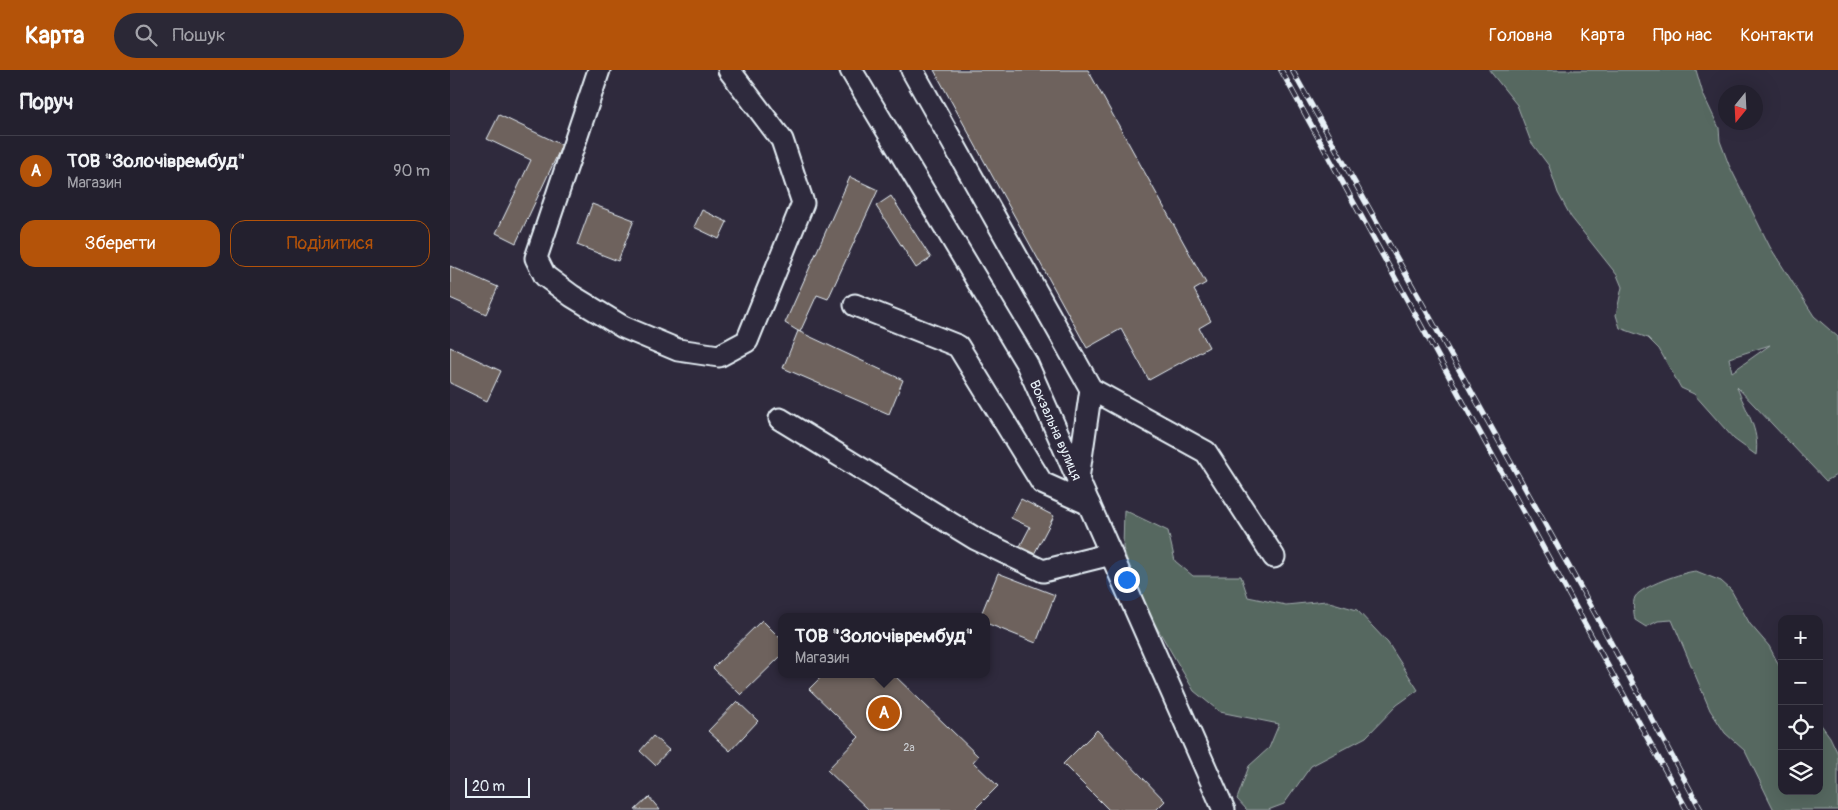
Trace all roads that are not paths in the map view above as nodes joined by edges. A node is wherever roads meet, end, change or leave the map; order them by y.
1 (599, 70) edge
2 (729, 70) edge
3 (850, 70) edge
4 (912, 70) edge
5 (855, 305) dead end
6 (1091, 389) junction
7 (780, 420) dead end
8 (1078, 479) junction
9 (1089, 504) junction
10 (1111, 554) junction
11 (1274, 557) dead end
12 (1224, 810) edge

1 - 2 street
3 - 8 street, Вокзальна вулиця
4 - 6 street
5 - 9 street
6 - 8 street
6 - 11 street
7 - 10 street
8 - 9 street, Вокзальна вулиця
9 - 10 street, Вокзальна вулиця
10 - 12 street, Вокзальна вулиця

